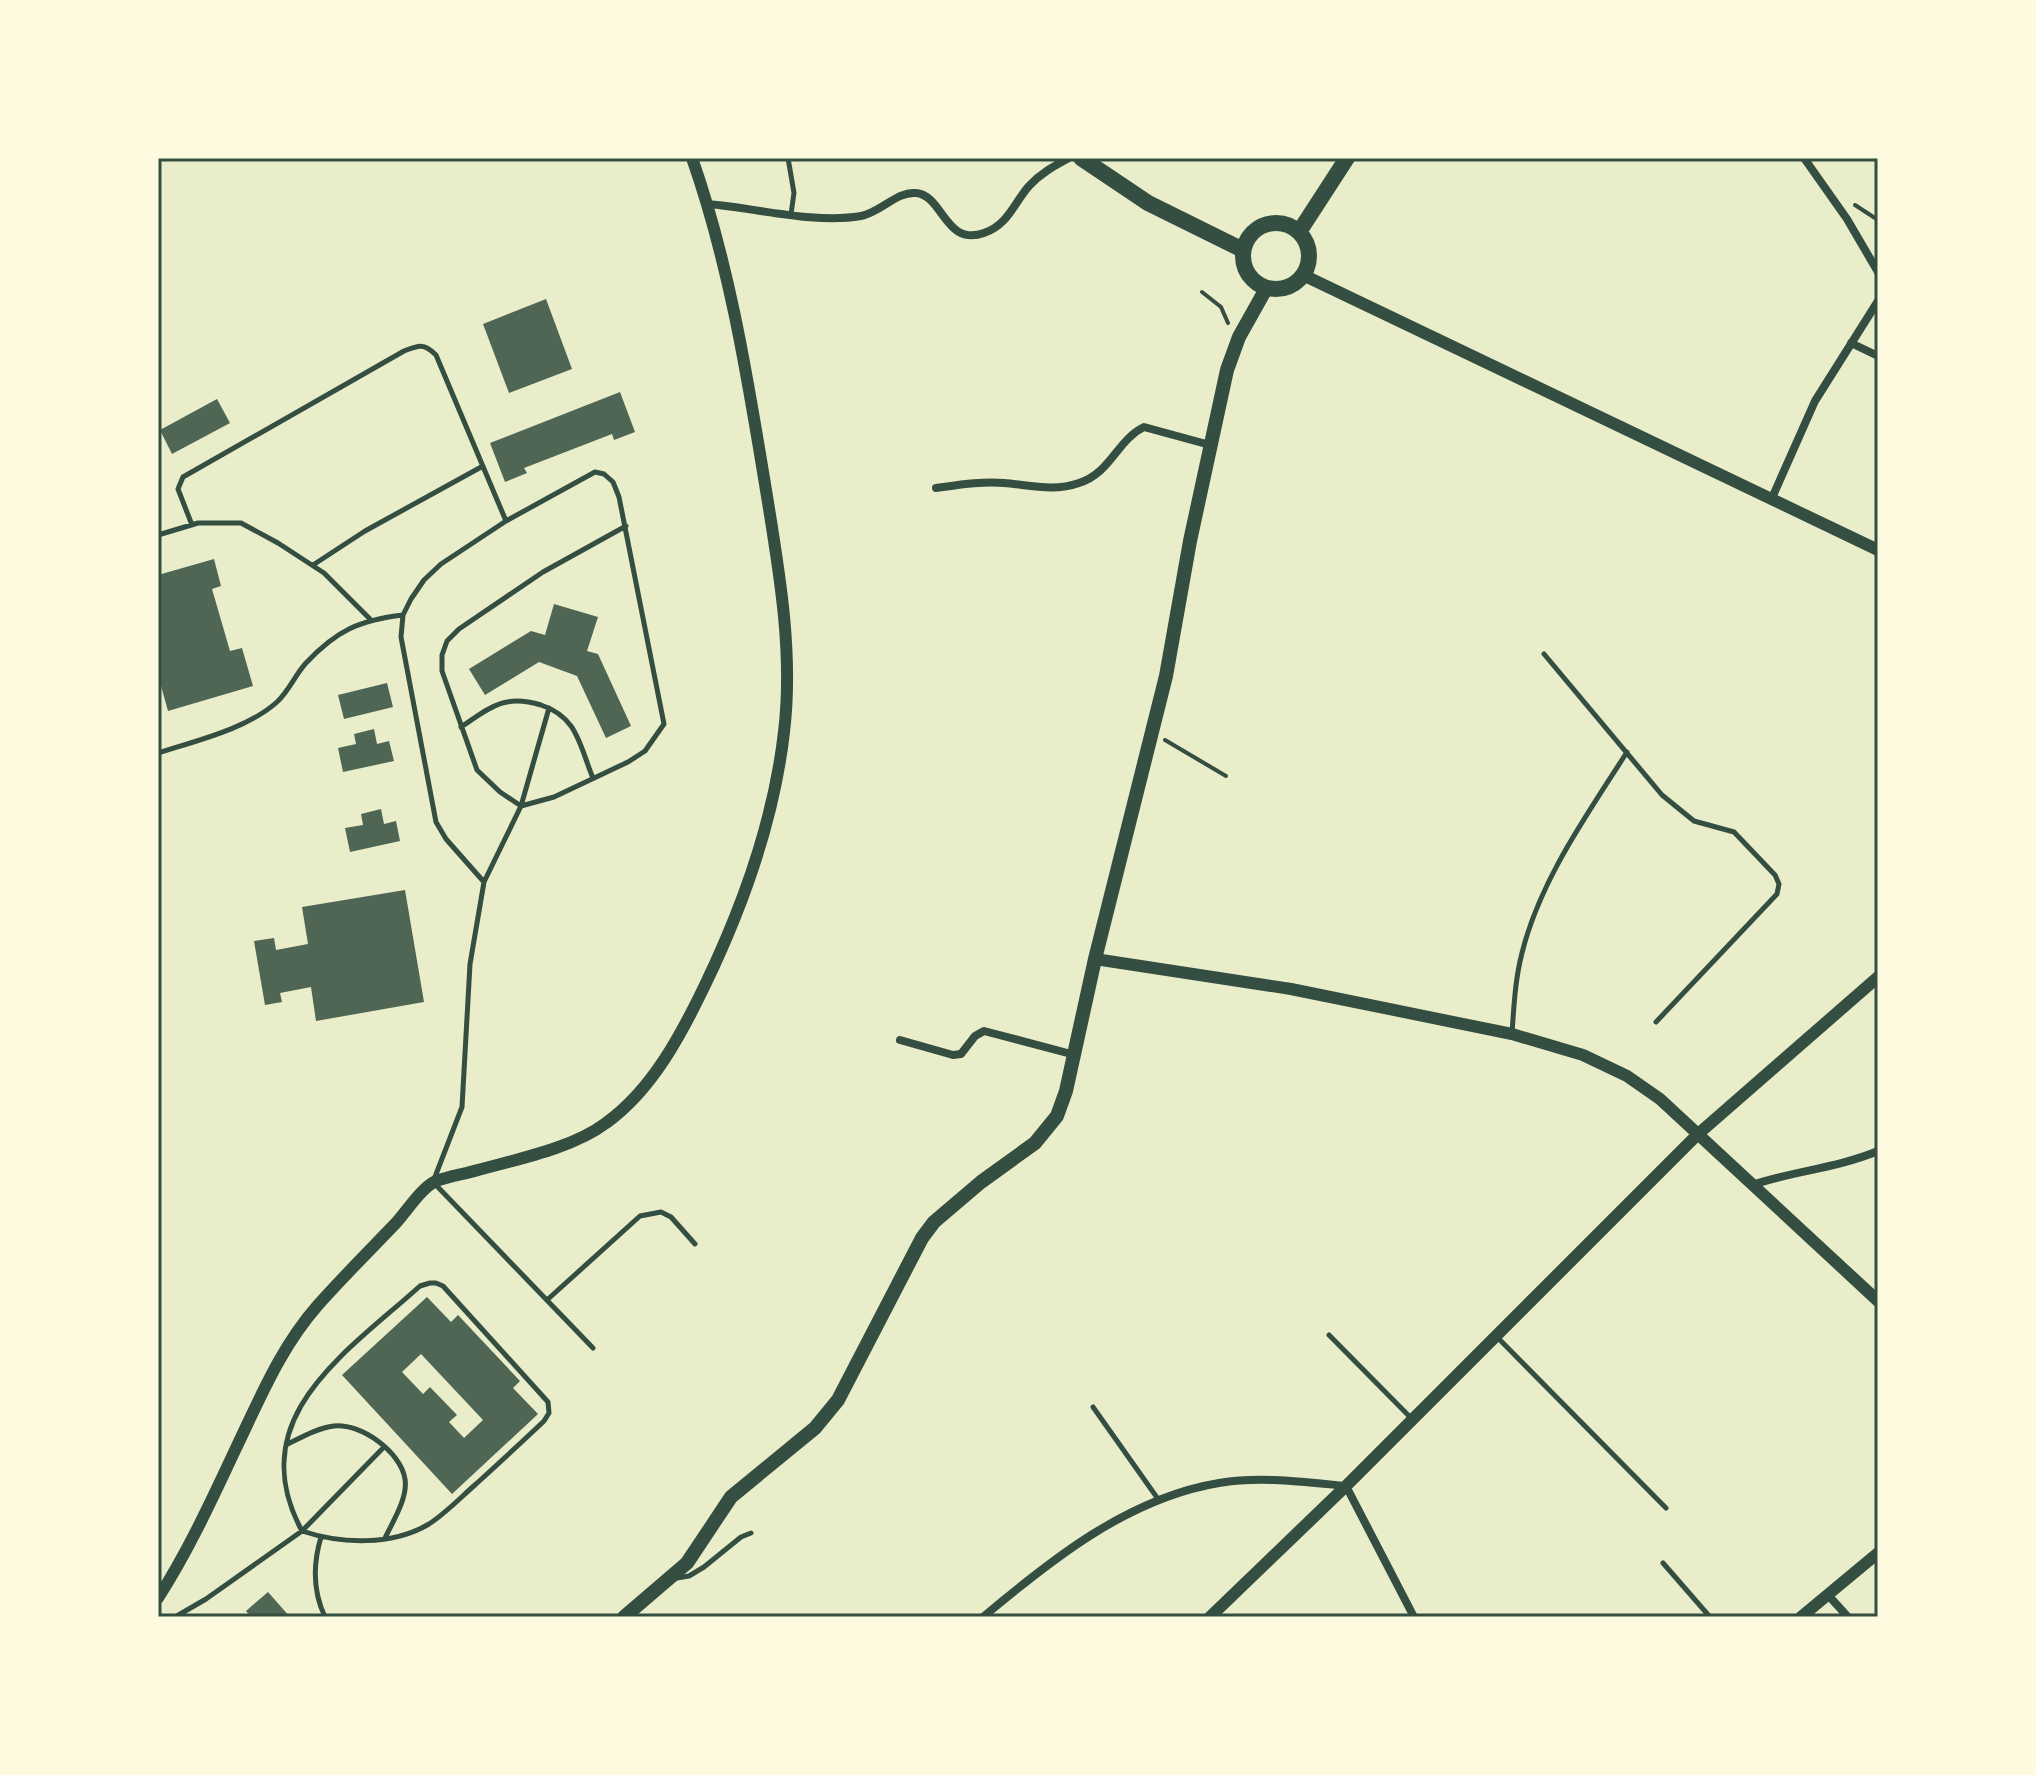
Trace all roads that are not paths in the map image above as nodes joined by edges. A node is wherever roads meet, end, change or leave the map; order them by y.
1 (692, 158) edge
2 (788, 158) edge
3 (1069, 158) edge
4 (1081, 158) edge
5 (1347, 158) edge
6 (1804, 158) edge
7 (708, 204) junction
8 (791, 214) junction
9 (1299, 232) junction
10 (1243, 250) junction
11 (1878, 272) edge
12 (1303, 275) junction
13 (1267, 287) junction
14 (1878, 301) edge
15 (1851, 343) junction
16 (1878, 356) edge
17 (1210, 445) junction
18 (483, 466) junction
19 (936, 488) dead end
20 (1772, 498) junction
21 (506, 521) junction
22 (192, 525) junction
23 (626, 526) junction
24 (158, 535) edge
25 (1878, 550) edge
26 (313, 565) junction
27 (403, 615) junction
28 (370, 619) junction
29 (1544, 654) dead end
30 (549, 708) junction
31 (461, 727) junction
32 (1627, 752) junction
33 (158, 753) edge
34 (593, 778) junction
35 (521, 806) junction
36 (484, 882) junction
37 (1095, 959) junction
38 (1878, 977) edge
39 (1656, 1022) dead end
40 (1512, 1034) junction
41 (900, 1040) dead end
42 (1075, 1055) junction
43 (1697, 1135) junction
44 (1878, 1151) edge
45 (433, 1182) junction
46 (1751, 1185) junction
47 (695, 1244) dead end
48 (547, 1300) junction
49 (1878, 1301) edge
50 (1329, 1335) dead end
51 (1497, 1336) junction
52 (593, 1348) dead end
53 (1093, 1407) dead end
54 (1413, 1420) junction
55 (287, 1445) junction
56 (384, 1447) junction
57 (1346, 1486) junction
58 (1158, 1499) junction
59 (1666, 1508) dead end
60 (302, 1531) junction
61 (751, 1533) dead end
62 (321, 1537) junction
63 (385, 1538) junction
64 (1878, 1553) edge
65 (1663, 1563) dead end
66 (672, 1578) junction
67 (1828, 1595) junction
68 (158, 1598) edge
69 (175, 1617) edge
70 (325, 1617) edge
71 (624, 1617) edge
72 (983, 1617) edge
73 (1210, 1617) edge
74 (1414, 1617) edge
75 (1710, 1617) edge
76 (1801, 1617) edge
77 (1848, 1617) edge

1 - 7 street
2 - 8 lane
3 - 8 street
4 - 10 highway
5 - 9 highway
6 - 11 street
7 - 8 street
7 - 45 street
9 - 10 highway
9 - 12 highway
10 - 13 highway
12 - 13 highway
12 - 20 street
13 - 17 main road
14 - 15 street
15 - 16 street
15 - 20 street
17 - 19 street
17 - 37 main road
18 - 21 lane
18 - 22 lane
18 - 26 lane
20 - 25 street
21 - 23 lane
21 - 27 lane
22 - 24 lane
22 - 26 lane
23 - 31 lane
23 - 34 lane
26 - 28 lane
27 - 28 lane
27 - 36 lane
28 - 33 lane
29 - 32 lane
30 - 31 lane
30 - 34 lane
30 - 35 lane
31 - 35 lane
32 - 39 lane
32 - 40 lane
34 - 35 lane
35 - 36 lane
36 - 45 lane
37 - 40 street
37 - 42 main road
38 - 43 street
40 - 43 street
41 - 42 street
42 - 66 main road
43 - 46 street
43 - 51 street
44 - 46 street
45 - 48 lane
45 - 68 street
46 - 49 street
47 - 48 lane
48 - 52 lane
50 - 54 lane
51 - 54 street
51 - 59 lane
53 - 58 lane
54 - 57 street
55 - 56 lane
55 - 60 lane
55 - 63 lane
56 - 60 lane
56 - 63 lane
57 - 58 street
57 - 73 street
57 - 74 street
58 - 72 street
60 - 62 lane
60 - 69 lane
61 - 66 lane
62 - 63 lane
62 - 70 lane
64 - 67 street
65 - 75 lane
66 - 71 main road
67 - 76 street
67 - 77 street

